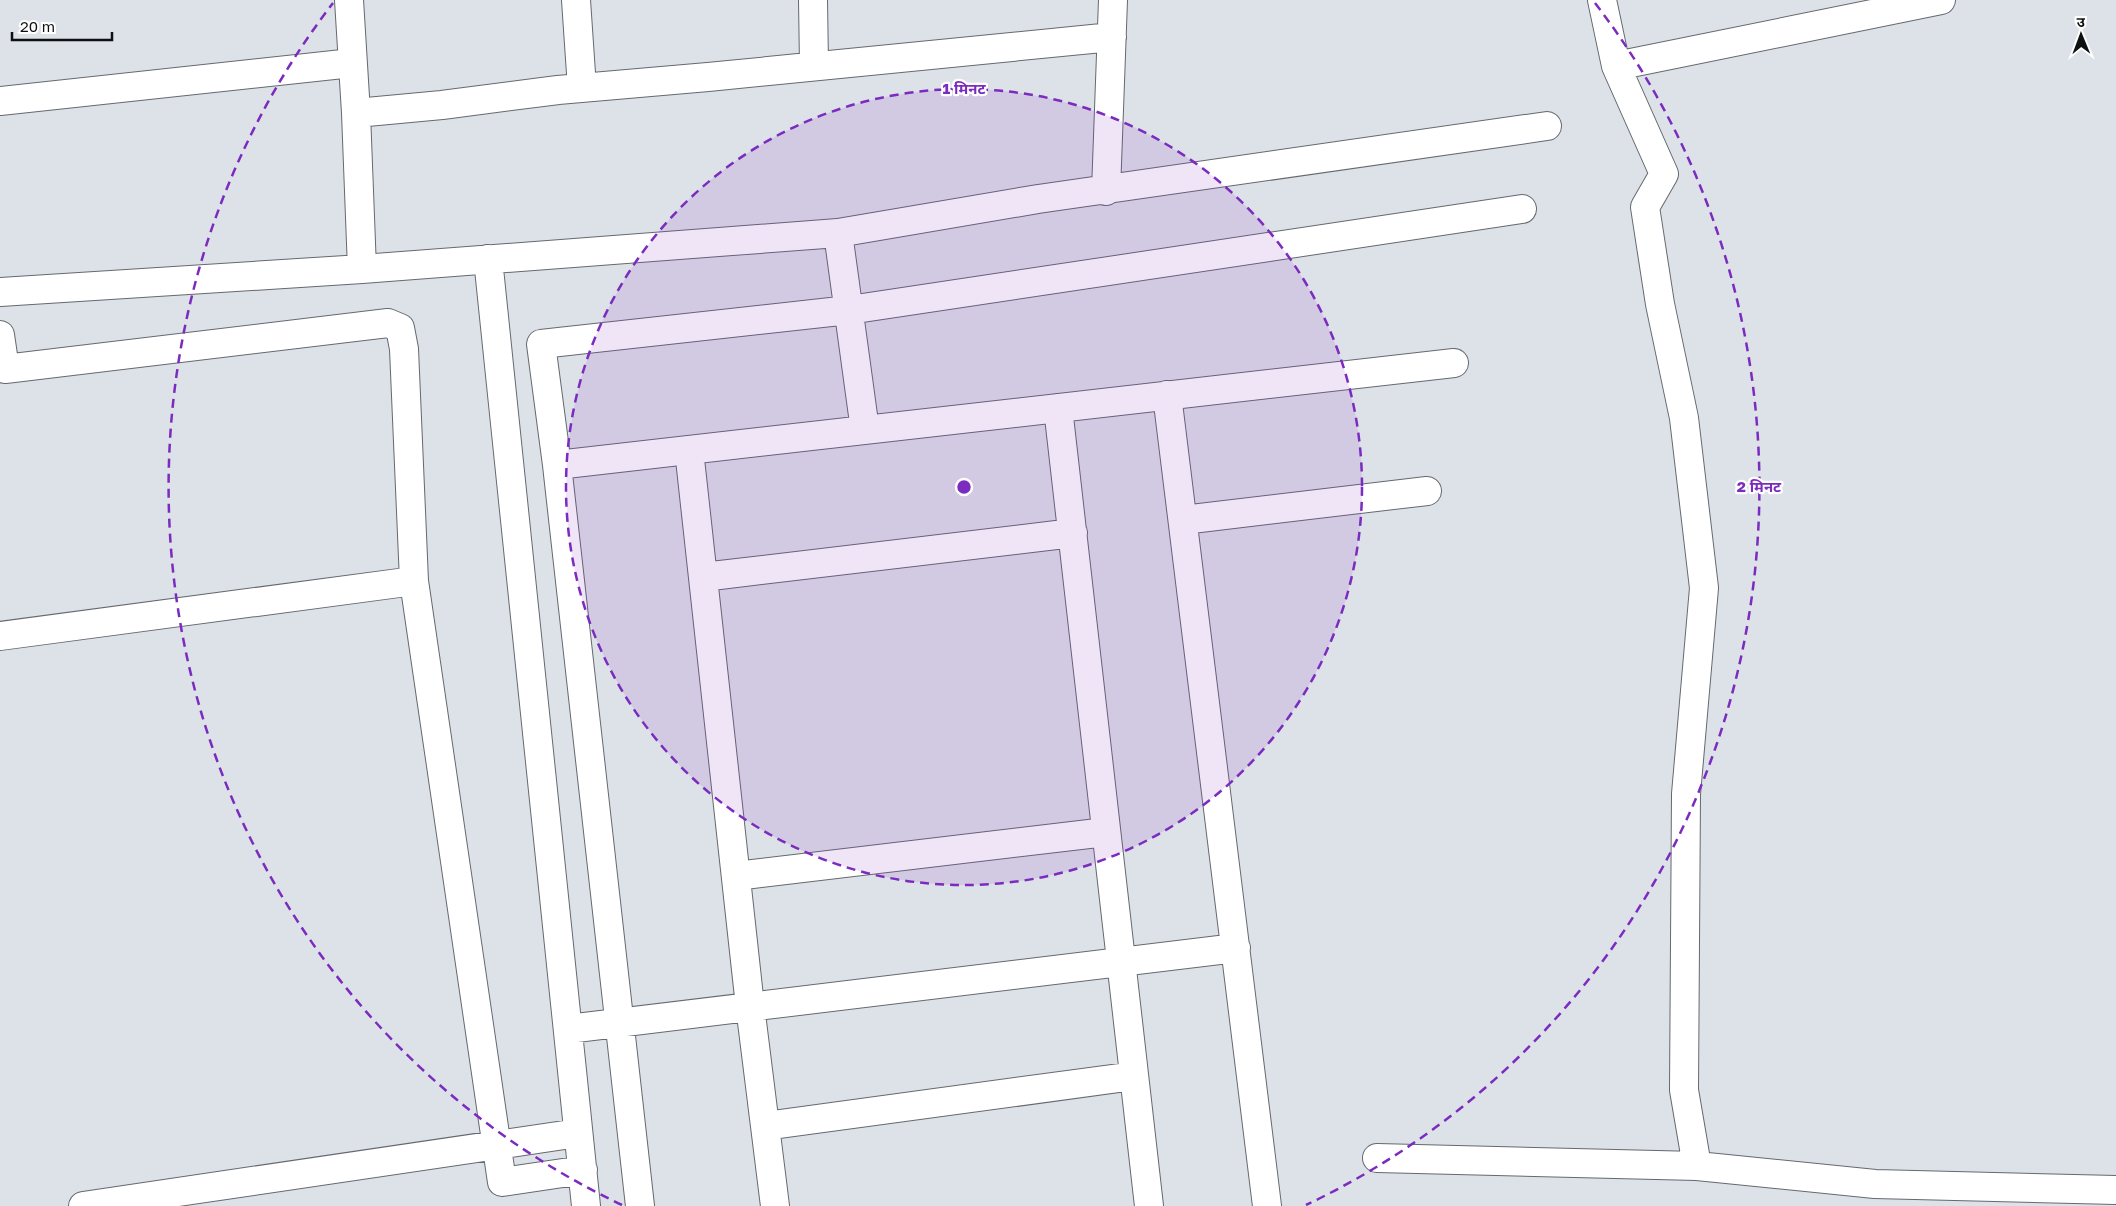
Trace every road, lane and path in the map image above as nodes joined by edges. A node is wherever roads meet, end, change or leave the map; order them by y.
1 (349, 0) edge
2 (576, 0) edge
3 (813, 0) edge
4 (1113, 0) edge
5 (1602, 0) edge
6 (1941, 0) edge
7 (1851, 9) edge
8 (1112, 37) junction
9 (352, 63) junction
10 (814, 65) junction
11 (1616, 66) junction
12 (582, 88) junction
13 (0, 101) edge
14 (356, 113) junction
15 (1547, 126) dead end
16 (1106, 191) junction
17 (1522, 209) dead end
18 (838, 234) junction
19 (488, 259) junction
20 (362, 269) junction
21 (0, 292) edge
22 (849, 310) junction
23 (0, 335) edge
24 (1454, 363) dead end
25 (2, 369) edge
26 (1167, 395) junction
27 (1058, 408) junction
28 (865, 430) junction
29 (689, 450) junction
30 (557, 465) junction
31 (1427, 491) dead end
32 (1183, 520) junction
33 (1073, 533) junction
34 (703, 577) junction
35 (414, 581) junction
36 (0, 636) edge
37 (1106, 832) junction
38 (736, 876) junction
39 (1236, 948) junction
40 (1121, 962) junction
41 (750, 1006) junction
42 (618, 1021) junction
43 (568, 1029) junction
44 (1134, 1076) junction
45 (765, 1126) junction
46 (578, 1132) junction
47 (497, 1145) junction
48 (1377, 1158) dead end
49 (1697, 1166) junction
50 (582, 1170) junction
51 (2116, 1190) edge
52 (83, 1206) edge
53 (586, 1206) edge
54 (640, 1206) edge
55 (775, 1206) edge
56 (1149, 1206) edge
57 (1267, 1206) edge

1 - 9 street
2 - 12 street
3 - 10 street
4 - 8 street
5 - 11 street
6 - 7 street
7 - 11 street
8 - 10 street
8 - 16 street
9 - 13 street
9 - 14 street
10 - 12 street
11 - 49 street
12 - 14 street
14 - 20 street
15 - 16 street
16 - 18 street
17 - 22 street
18 - 19 street
18 - 22 street
19 - 20 street
19 - 43 street
20 - 21 street
22 - 28 street
22 - 30 street
23 - 25 street
24 - 26 street
25 - 35 street
26 - 27 street
26 - 32 street
27 - 28 street
27 - 33 street
28 - 29 street
29 - 30 street
29 - 34 street
30 - 42 street
31 - 32 street
32 - 39 street
33 - 34 street
33 - 37 street
34 - 38 street
35 - 36 street
35 - 47 street
37 - 38 street
37 - 40 street
38 - 41 street
39 - 40 street
39 - 57 street
40 - 41 street
40 - 44 street
41 - 42 street
41 - 45 street
42 - 43 street
42 - 54 street
43 - 46 street
44 - 45 street
44 - 56 street
45 - 55 street
46 - 47 street
46 - 50 street
47 - 50 street
47 - 52 street
48 - 49 street
49 - 51 street
50 - 53 street

